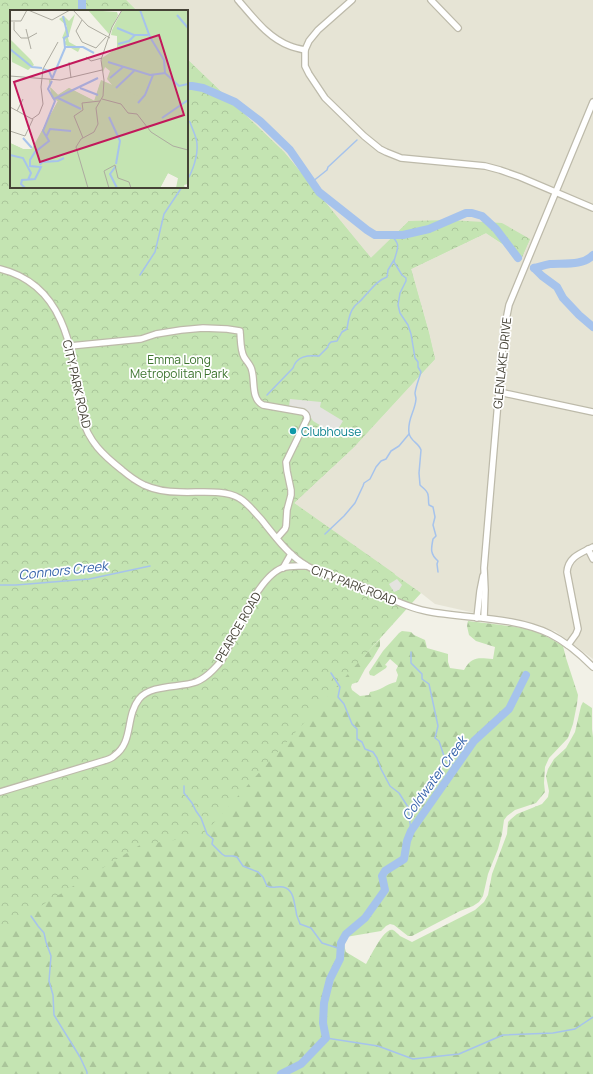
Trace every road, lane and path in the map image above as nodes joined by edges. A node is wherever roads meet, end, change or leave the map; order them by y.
1 (238, 0) edge
2 (352, 0) edge
3 (431, 0) edge
4 (458, 28) dead end
5 (305, 50) junction
6 (593, 102) edge
7 (556, 192) junction
8 (593, 208) edge
9 (0, 269) edge
10 (70, 346) junction
11 (499, 392) junction
12 (593, 412) edge
13 (277, 538) junction
14 (591, 548) edge
15 (291, 554) junction
16 (593, 559) edge
17 (306, 566) junction
18 (283, 568) junction
19 (481, 618) junction
20 (568, 645) junction
21 (593, 667) edge
22 (0, 792) edge

1 - 5 street
2 - 5 street
3 - 4 street
5 - 7 street
6 - 7 street, GLENLAKE DRIVE
7 - 8 street
7 - 11 street, GLENLAKE DRIVE
9 - 10 street, CITY PARK ROAD
10 - 13 street, CITY PARK ROAD
10 - 13 street
11 - 12 street
11 - 19 street, GLENLAKE DRIVE
13 - 15 street, CITY PARK ROAD
14 - 16 street
14 - 20 street
15 - 17 street, CITY PARK ROAD
15 - 18 street
17 - 18 street
17 - 19 street, CITY PARK ROAD
18 - 22 street, PEARCE ROAD
19 - 20 street, CITY PARK ROAD
20 - 21 street, CITY PARK ROAD

